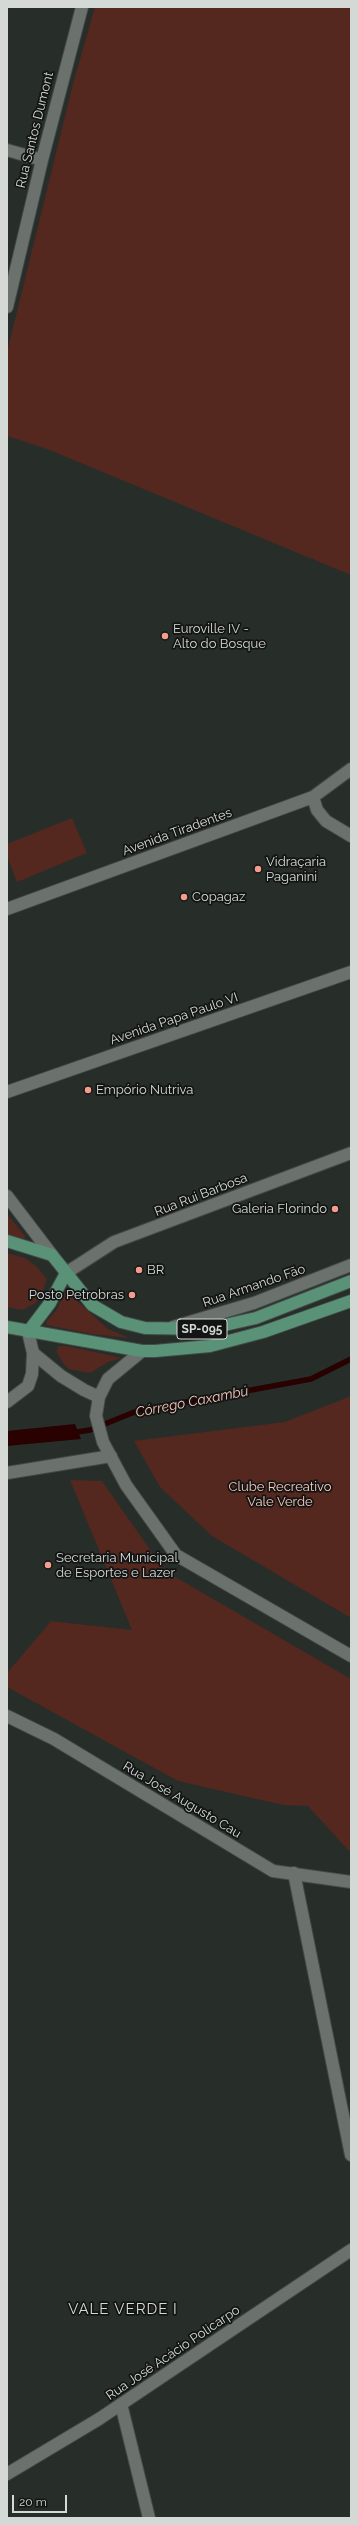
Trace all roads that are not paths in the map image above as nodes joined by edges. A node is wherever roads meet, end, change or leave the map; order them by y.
1 (82, 7) edge
2 (7, 150) edge
3 (42, 160) junction
4 (7, 307) edge
5 (351, 769) edge
6 (313, 797) junction
7 (351, 836) edge
8 (7, 909) edge
9 (351, 972) edge
10 (7, 1092) edge
11 (351, 1153) edge
12 (7, 1196) edge
13 (7, 1241) edge
14 (52, 1255) junction
15 (351, 1265) edge
16 (66, 1273) junction
17 (351, 1281) edge
18 (351, 1301) edge
19 (7, 1327) edge
20 (166, 1329) junction
21 (28, 1332) junction
22 (142, 1350) junction
23 (33, 1353) junction
24 (99, 1397) junction
25 (7, 1402) edge
26 (111, 1456) junction
27 (7, 1472) edge
28 (351, 1656) edge
29 (7, 1716) edge
30 (294, 1873) junction
31 (351, 1882) edge
32 (351, 2155) edge
33 (351, 2250) edge
34 (121, 2404) junction
35 (7, 2474) edge
36 (149, 2518) edge

1 - 3 street, Rua Santos Dumont
2 - 3 street
3 - 4 street, Rua Santos Dumont
5 - 6 street, Avenida Tiradentes
6 - 7 street
6 - 8 street, Avenida Tiradentes
9 - 10 street, Avenida Papa Paulo VI
11 - 16 street, Rua Rui Barbosa
12 - 14 street
13 - 14 main road
14 - 16 main road, SP-095
15 - 20 street, Rua Armando Fão
16 - 20 main road, SP-095
16 - 21 main road
17 - 20 main road, SP-095
18 - 22 main road, SP-095
19 - 21 main road, SP-095
21 - 22 main road, SP-095
21 - 23 street
22 - 24 street
23 - 24 street
23 - 25 street
24 - 26 street
26 - 27 street
26 - 28 street
29 - 30 street, Rua José Augusto Cau
30 - 31 street, Rua José Augusto Cau
30 - 32 street
33 - 34 street, Rua José Acácio Policarpo
34 - 35 street, Rua José Acácio Policarpo
34 - 36 street

